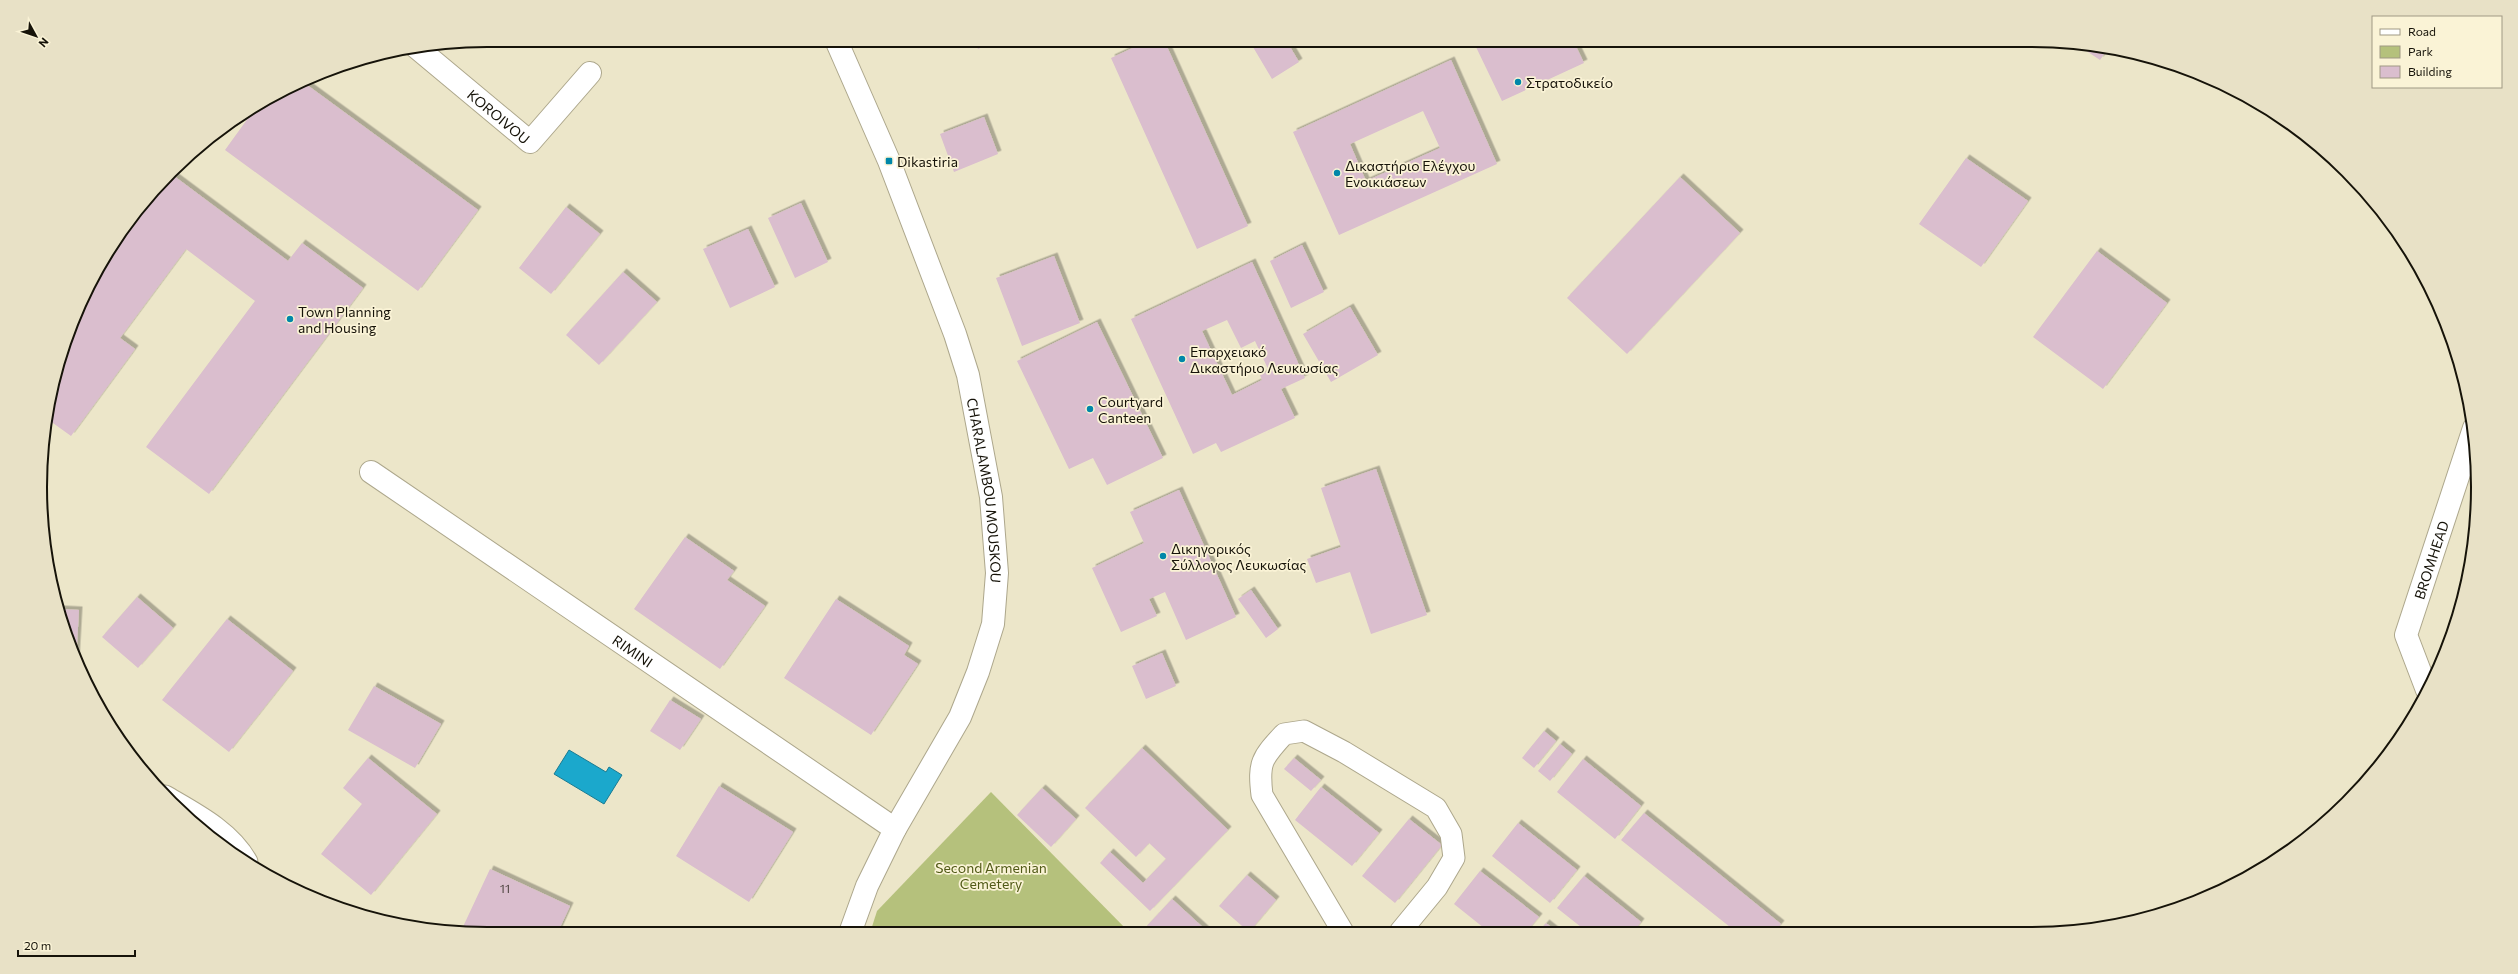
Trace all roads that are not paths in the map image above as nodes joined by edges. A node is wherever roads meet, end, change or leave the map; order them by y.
1 (839, 47) edge
2 (422, 52) edge
3 (590, 73) dead end
4 (2469, 445) edge
5 (371, 472) dead end
6 (2425, 684) edge
7 (188, 809) edge
8 (895, 829) junction
9 (239, 850) edge
10 (852, 927) edge
11 (1340, 927) edge
12 (1404, 927) edge

1 - 8 street, CHARALAMBOU MOUSKOU
2 - 3 street, KOROIVOU
4 - 6 street, BROMHEAD
5 - 8 street, RIMINI
7 - 9 lane
8 - 10 street, CHARALAMBOU MOUSKOU
11 - 12 lane

